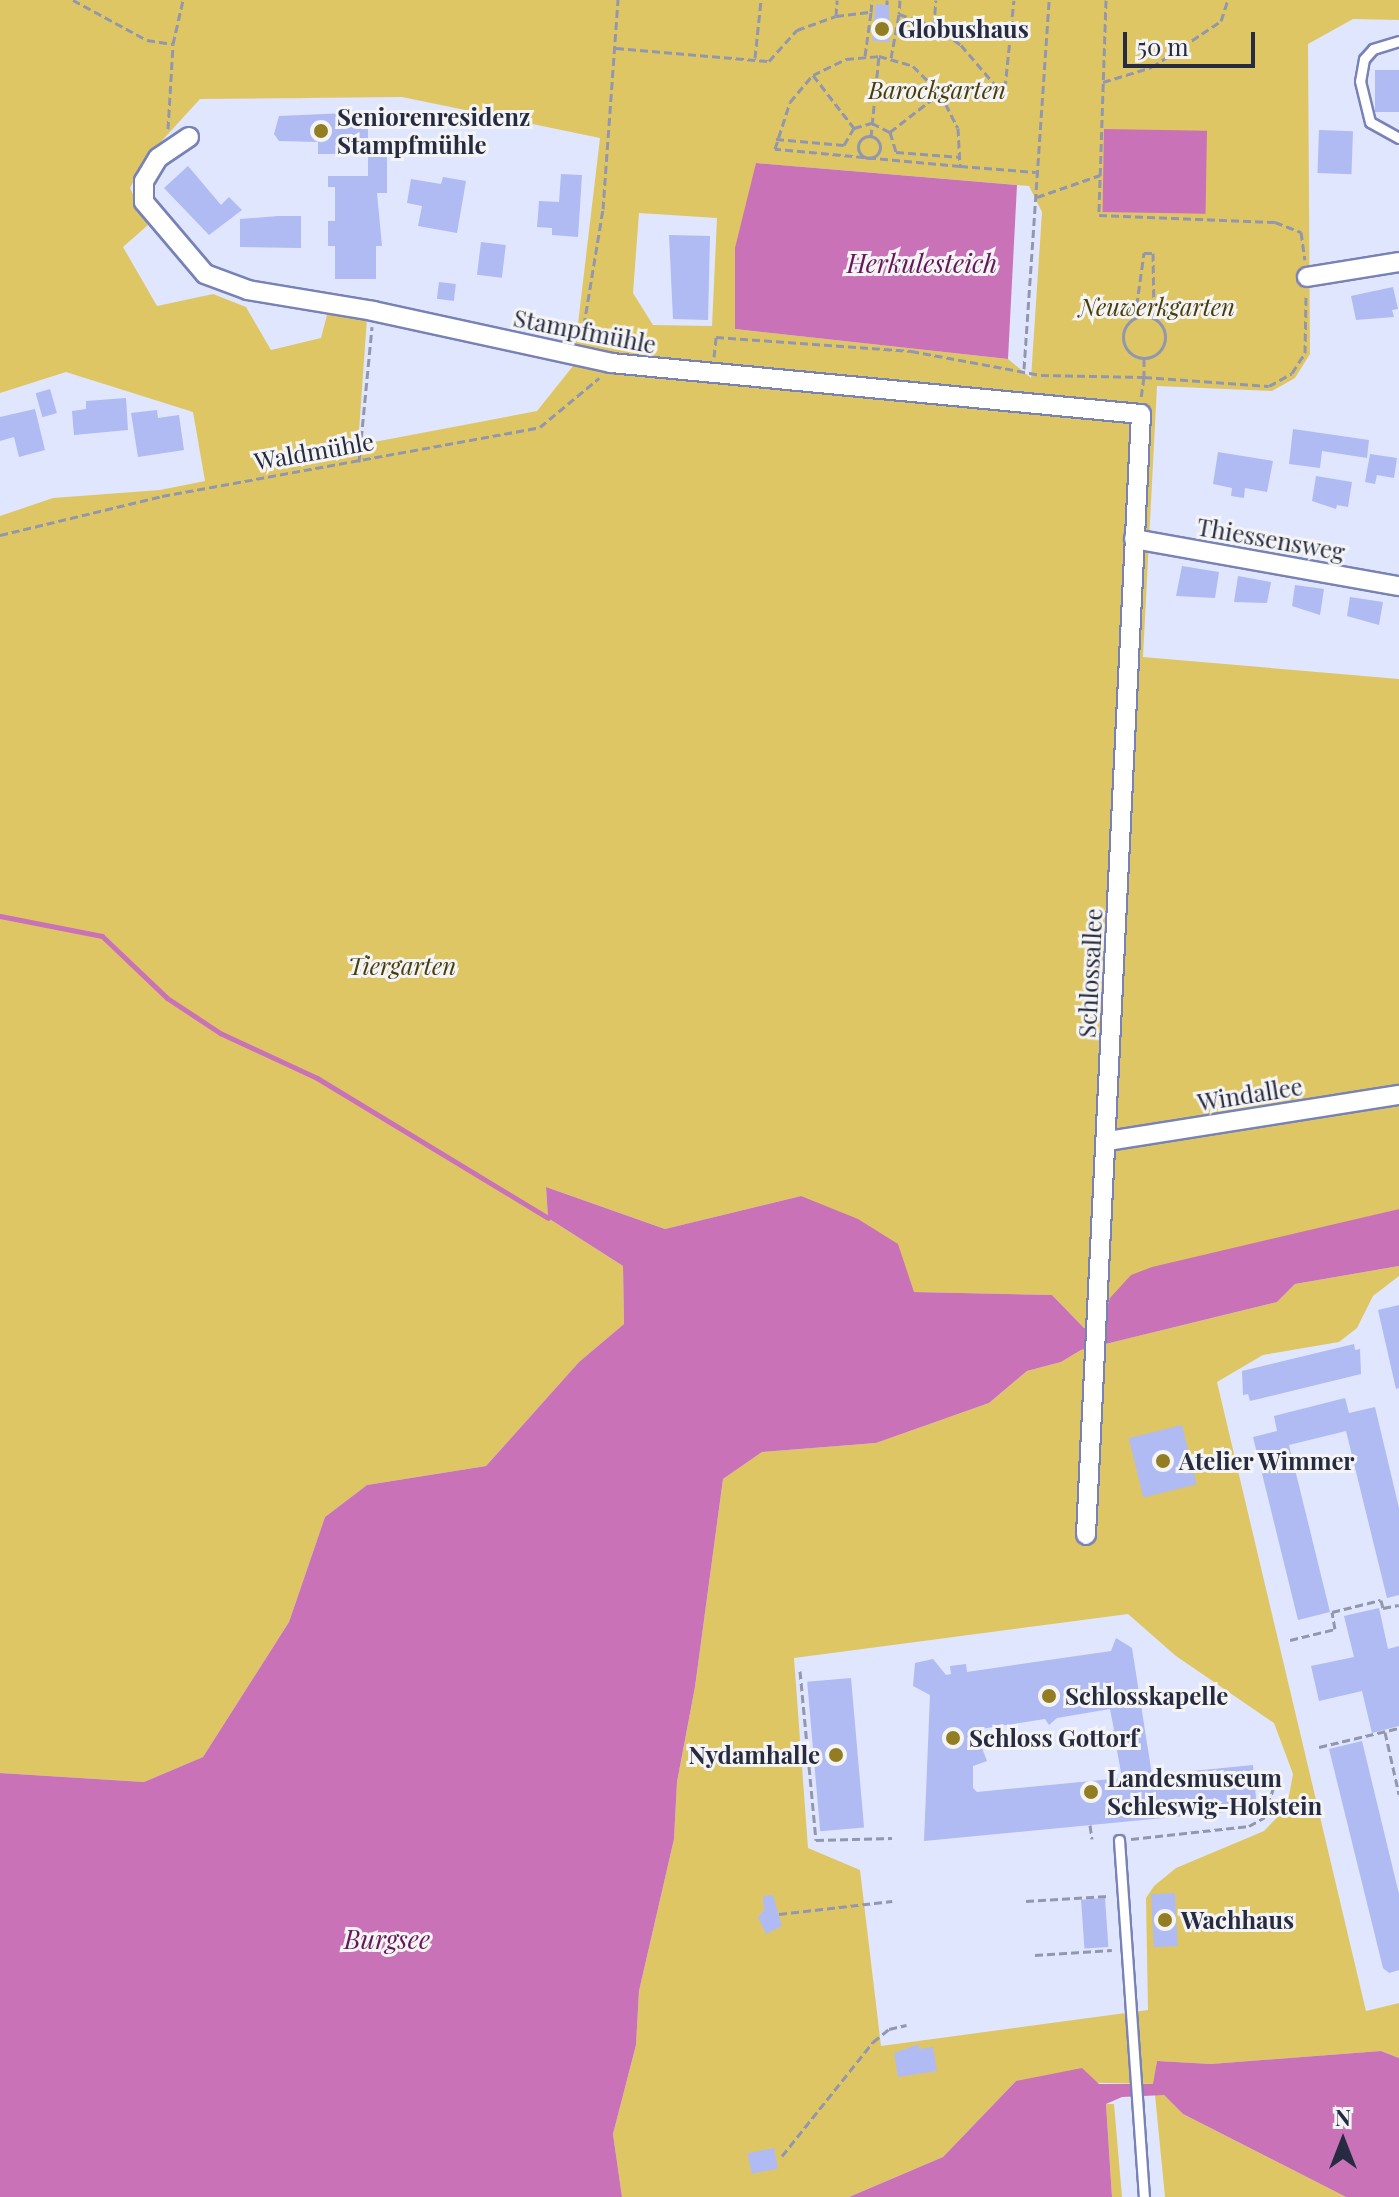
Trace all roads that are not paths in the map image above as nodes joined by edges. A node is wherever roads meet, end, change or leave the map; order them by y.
1 (1399, 41) edge
2 (189, 137) dead end
3 (1399, 138) edge
4 (1399, 262) edge
5 (1307, 277) road end
6 (1141, 414) joint
7 (1134, 539) junction
8 (1399, 586) edge
9 (1399, 1095) edge
10 (1108, 1141) junction
11 (1086, 1535) dead end
12 (1119, 1840) road end
13 (1144, 2197) edge

1 - 3 lane
2 - 6 street, Stampfmühle
4 - 5 street
6 - 7 street, Schlossallee
7 - 8 street, Thiessensweg
7 - 10 street, Schlossallee
9 - 10 street, Windallee
10 - 11 street, Schlossallee
12 - 13 lane

